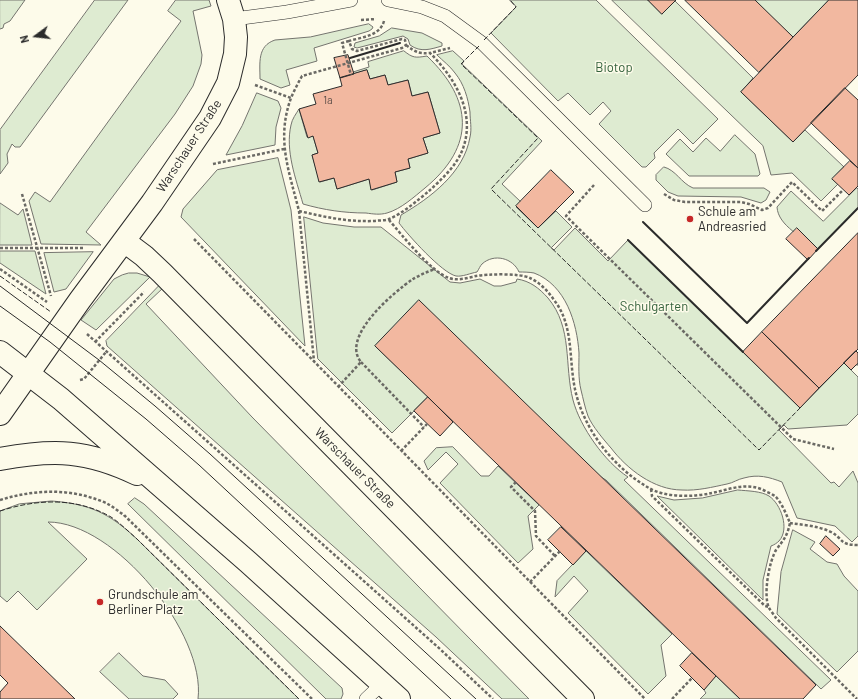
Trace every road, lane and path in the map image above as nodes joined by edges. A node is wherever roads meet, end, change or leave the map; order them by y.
1 (351, 0) edge
2 (388, 0) edge
3 (231, 10) edge
4 (384, 20) junction
5 (354, 21) dead end
6 (390, 21) dead end
7 (349, 41) junction
8 (406, 45) junction
9 (456, 46) dead end
10 (430, 53) junction
11 (348, 64) junction
12 (351, 75) dead end
13 (254, 85) dead end
14 (291, 98) junction
15 (284, 149) junction
16 (213, 164) dead end
17 (659, 190) dead end
18 (843, 190) dead end
19 (22, 194) dead end
20 (645, 205) dead end
21 (299, 211) junction
22 (566, 216) dead end
23 (389, 220) junction
24 (194, 240) dead end
25 (122, 244) junction
26 (0, 248) edge
27 (38, 248) junction
28 (0, 269) edge
29 (435, 269) junction
30 (162, 273) junction
31 (53, 300) dead end
32 (49, 303) dead end
33 (82, 330) dead end
34 (95, 342) junction
35 (0, 352) edge
36 (106, 352) junction
37 (314, 362) junction
38 (361, 362) junction
39 (28, 374) junction
40 (78, 380) dead end
41 (338, 387) junction
42 (0, 414) edge
43 (427, 424) dead end
44 (424, 427) junction
45 (834, 449) dead end
46 (401, 451) junction
47 (0, 459) edge
48 (516, 482) dead end
49 (159, 485) junction
50 (650, 489) junction
51 (0, 500) edge
52 (790, 523) junction
53 (858, 545) edge
54 (560, 552) dead end
55 (555, 556) junction
56 (530, 582) junction
57 (769, 607) junction
58 (692, 678) dead end
59 (383, 683) junction
60 (312, 699) edge
61 (366, 699) edge
62 (399, 699) edge
63 (494, 699) edge
64 (583, 699) edge
65 (645, 699) edge
66 (672, 699) edge
67 (857, 699) edge

1 - 3 lane
2 - 20 lane
3 - 25 street, Warschauer Straße
4 - 5 path
4 - 6 path
4 - 7 path
7 - 8 path
7 - 11 path
8 - 10 path
8 - 11 path
9 - 10 path
10 - 23 path
11 - 12 path
11 - 14 path
13 - 14 path
14 - 15 path
15 - 16 path
15 - 21 path
17 - 18 path
19 - 27 path
21 - 23 path
21 - 37 path
22 - 45 path
23 - 29 path
24 - 37 path
25 - 27 path
25 - 30 street, Warschauer Straße
25 - 39 street, Warschauer Straße
26 - 27 path
27 - 31 path
28 - 32 path
29 - 38 path
29 - 50 path
30 - 34 path
30 - 64 street, Warschauer Straße
33 - 34 path
34 - 36 path
35 - 39 street
36 - 40 path
36 - 63 path
37 - 41 path
38 - 41 path
38 - 44 path
39 - 42 street, Warschauer Straße
39 - 49 street
41 - 46 path
43 - 44 path
44 - 46 path
46 - 56 path
47 - 49 street
48 - 55 path
49 - 59 street
50 - 52 path
50 - 57 path
51 - 60 path
52 - 53 path
52 - 57 path
54 - 55 path
55 - 56 path
56 - 65 path
57 - 67 path
58 - 66 path
59 - 61 lane
59 - 62 street

